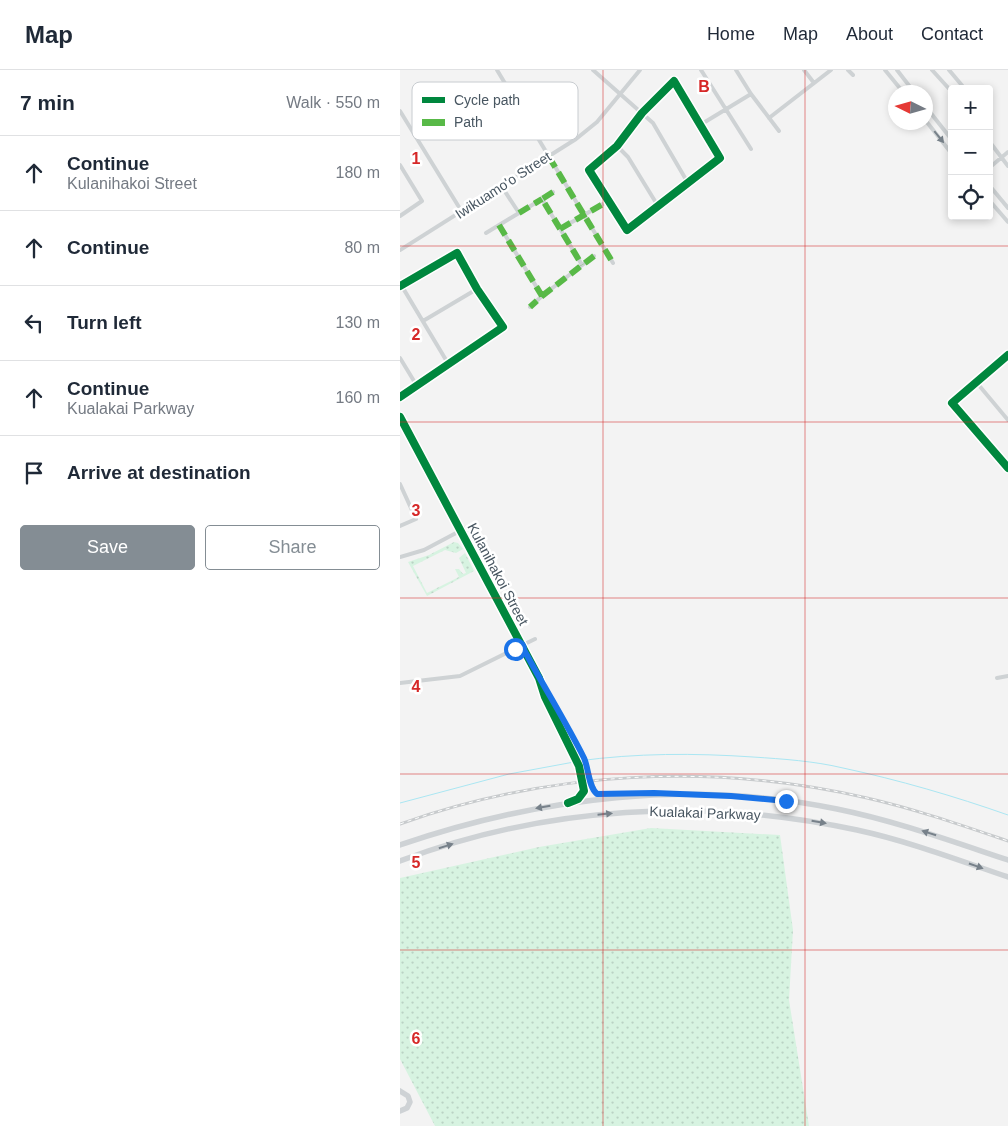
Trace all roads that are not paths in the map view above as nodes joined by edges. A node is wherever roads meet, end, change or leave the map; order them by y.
1 (497, 70) edge
2 (593, 70) edge
3 (601, 70) edge
4 (640, 70) edge
5 (701, 70) edge
6 (736, 70) edge
7 (804, 70) edge
8 (831, 70) edge
9 (848, 70) edge
10 (886, 70) edge
11 (897, 70) edge
12 (932, 70) edge
13 (949, 70) edge
14 (598, 75) junction
15 (853, 75) dead end
16 (504, 82) edge
17 (814, 83) junction
18 (898, 85) edge
19 (909, 85) edge
20 (962, 85) edge
21 (948, 88) edge
22 (751, 94) junction
23 (620, 95) junction
24 (725, 110) junction
25 (400, 111) edge
26 (642, 113) junction
27 (933, 116) edge
28 (769, 118) junction
29 (700, 125) junction
30 (779, 130) dead end
31 (933, 130) edge
32 (412, 131) edge
33 (948, 135) edge
34 (578, 138) edge
35 (418, 140) edge
36 (539, 140) edge
37 (576, 140) edge
38 (617, 146) junction
39 (993, 147) edge
40 (751, 149) dead end
41 (948, 149) edge
42 (1008, 152) edge
43 (549, 157) junction
44 (1001, 158) junction
45 (993, 165) edge
46 (1008, 166) edge
47 (401, 168) edge
48 (688, 182) junction
49 (502, 187) junction
50 (993, 191) edge
51 (553, 192) dead end
52 (542, 199) junction
53 (608, 201) junction
54 (993, 205) edge
55 (658, 206) junction
56 (1008, 208) edge
57 (462, 212) junction
58 (519, 213) junction
59 (584, 215) junction
60 (400, 216) edge
61 (1008, 222) edge
62 (499, 225) junction
63 (560, 229) junction
64 (486, 233) dead end
65 (400, 250) edge
66 (594, 256) dead end
67 (613, 263) dead end
68 (582, 265) junction
69 (401, 285) edge
70 (477, 289) junction
71 (542, 296) junction
72 (530, 307) dead end
73 (423, 321) junction
74 (1008, 355) edge
75 (400, 358) edge
76 (449, 365) junction
77 (976, 382) junction
78 (417, 386) junction
79 (400, 397) edge
80 (400, 417) edge
81 (1008, 420) edge
82 (1008, 468) edge
83 (400, 484) edge
84 (473, 524) dead end
85 (400, 526) edge
86 (461, 530) junction
87 (400, 557) edge
88 (535, 639) dead end
89 (522, 646) junction
90 (1008, 676) edge
91 (539, 678) junction
92 (997, 678) dead end
93 (400, 683) edge
94 (680, 795) junction
95 (568, 803) junction
96 (400, 845) edge
97 (1008, 860) edge
98 (400, 861) edge
99 (1008, 877) edge
100 (400, 1091) edge
101 (400, 1112) edge

1 - 16 street
2 - 14 street
3 - 14 street
4 - 23 street, Iwikuamo'o Street
5 - 24 street
6 - 22 street
7 - 17 street
8 - 17 street
9 - 15 street
10 - 18 street
11 - 19 street
12 - 21 street
13 - 20 street
14 - 23 street
17 - 28 street
22 - 24 street
22 - 28 street
23 - 26 street
23 - 34 street, Iwikuamo'o Street
24 - 29 street
24 - 40 street
25 - 32 street
26 - 29 street
26 - 38 street
26 - 48 street
27 - 33 street
28 - 30 street
29 - 48 street
31 -> 41 street
35 - 57 street
36 - 43 street
37 - 43 street, Iwikuamo'o Street
38 - 53 street
38 - 55 street
39 - 44 street
42 - 44 street
43 - 49 street, Iwikuamo'o Street
43 - 59 street
44 - 45 street
44 - 46 street
47 - 60 street
48 - 55 street
49 - 57 street, Iwikuamo'o Street
49 - 58 street
50 - 56 street
51 - 52 street
52 - 58 street
52 - 63 street
53 - 55 street
53 - 59 street
54 - 61 street
57 - 65 street, Iwikuamo'o Street
58 - 62 street
59 - 63 street
59 - 67 street
62 - 64 street
62 - 71 street
63 - 68 street
66 - 68 street
68 - 71 street
69 - 70 street
69 - 73 street
70 - 73 street
70 - 76 street
71 - 72 street
73 - 76 street
74 - 77 street
75 - 78 street
76 - 78 street
77 - 81 street
77 - 82 street
78 - 79 street
80 - 86 street, Kulanihakoi Street
83 - 85 street
84 - 86 street
86 - 87 street
86 - 89 street, Kulanihakoi Street
88 - 89 street
89 - 91 street, Kulanihakoi Street
89 - 93 street
90 - 92 street
91 - 94 street, Kulanihakoi Street
91 - 95 street, Kulanihakoi Street
94 - 95 main road, Kualakai Parkway
97 -> 94 main road, Kualakai Parkway
95 -> 96 main road, Kualakai Parkway
98 -> 99 main road, Kualakai Parkway
100 - 101 main road

